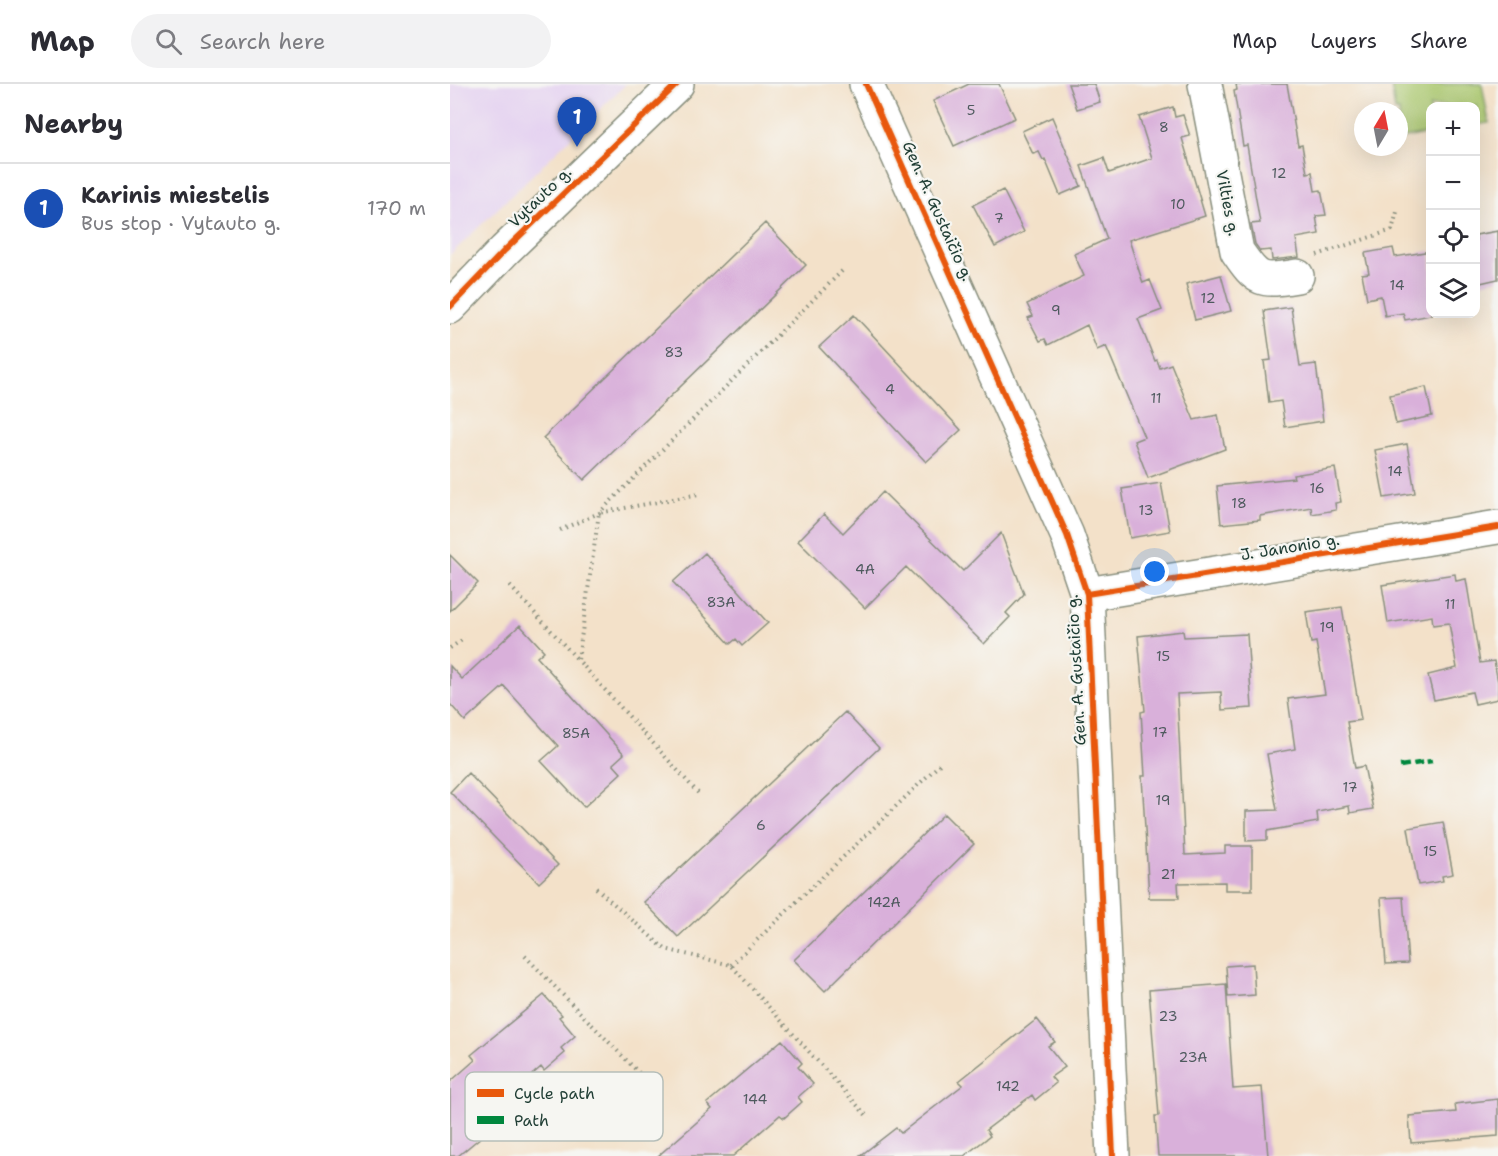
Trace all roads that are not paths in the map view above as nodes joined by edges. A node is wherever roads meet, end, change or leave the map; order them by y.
1 (677, 84) edge
2 (866, 84) edge
3 (1205, 84) edge
4 (1297, 276) road end
5 (450, 307) edge
6 (1498, 527) edge
7 (1087, 594) junction
8 (1113, 1156) edge

1 - 5 street, Vytauto g.
2 - 7 street, Gen. A. Gustaičio g.
3 - 4 street, Vilties g.
6 - 7 street, J. Janonio g.
7 - 8 street, Gen. A. Gustaičio g.

